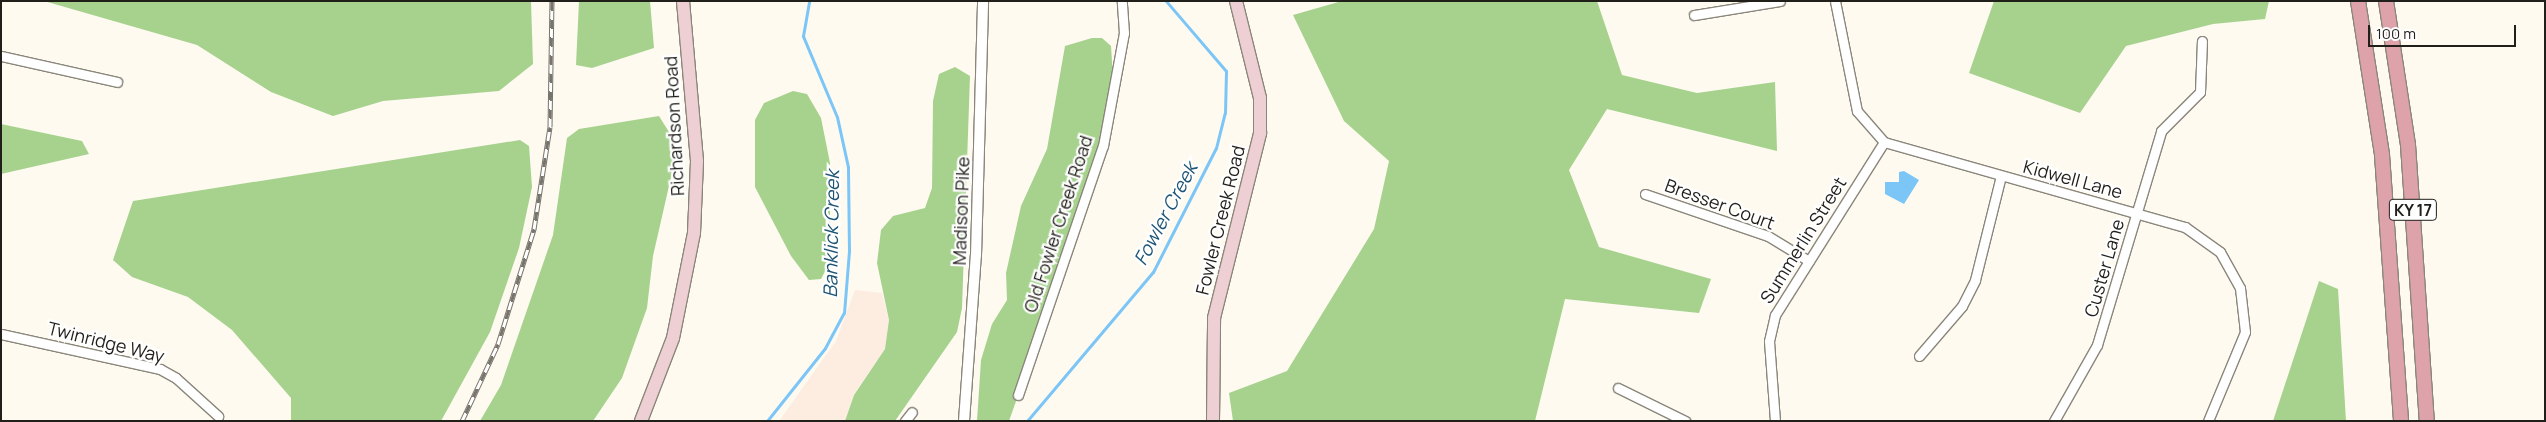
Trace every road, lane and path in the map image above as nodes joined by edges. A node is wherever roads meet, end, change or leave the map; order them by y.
1 (683, 1) edge
2 (983, 1) edge
3 (1122, 1) edge
4 (1236, 1) edge
5 (1780, 1) edge
6 (1835, 1) edge
7 (2358, 1) edge
8 (2386, 1) edge
9 (1694, 15) dead end
10 (2202, 41) dead end
11 (1, 56) edge
12 (117, 82) dead end
13 (1884, 142) junction
14 (2001, 176) junction
15 (1645, 194) dead end
16 (2136, 213) junction
17 (1809, 261) junction
18 (1, 334) edge
19 (1918, 356) dead end
20 (1618, 388) dead end
21 (1018, 394) dead end
22 (912, 412) dead end
23 (218, 416) dead end
24 (641, 421) edge
25 (905, 421) edge
26 (964, 421) edge
27 (1213, 421) edge
28 (1684, 421) edge
29 (1774, 421) edge
30 (2054, 421) edge
31 (2208, 421) edge
32 (2401, 421) edge
33 (2427, 421) edge

1 - 24 main road, Richardson Road
2 - 26 street, Madison Pike
3 - 21 street, Old Fowler Creek Road
4 - 27 main road, Fowler Creek Road
5 - 9 street
6 - 13 street
7 - 32 main road, KY 17
8 - 33 main road, KY 17
10 - 16 street, Custer Lane
11 - 12 street
13 - 14 street, Kidwell Lane
13 - 17 street, Summerlin Street
14 - 16 street, Kidwell Lane
14 - 19 street
15 - 17 street, Bresser Court
16 - 30 street, Custer Lane
16 - 31 street, Kidwell Lane
17 - 29 street, Summerlin Street
18 - 23 street, Twinridge Way
20 - 28 street
22 - 25 street

